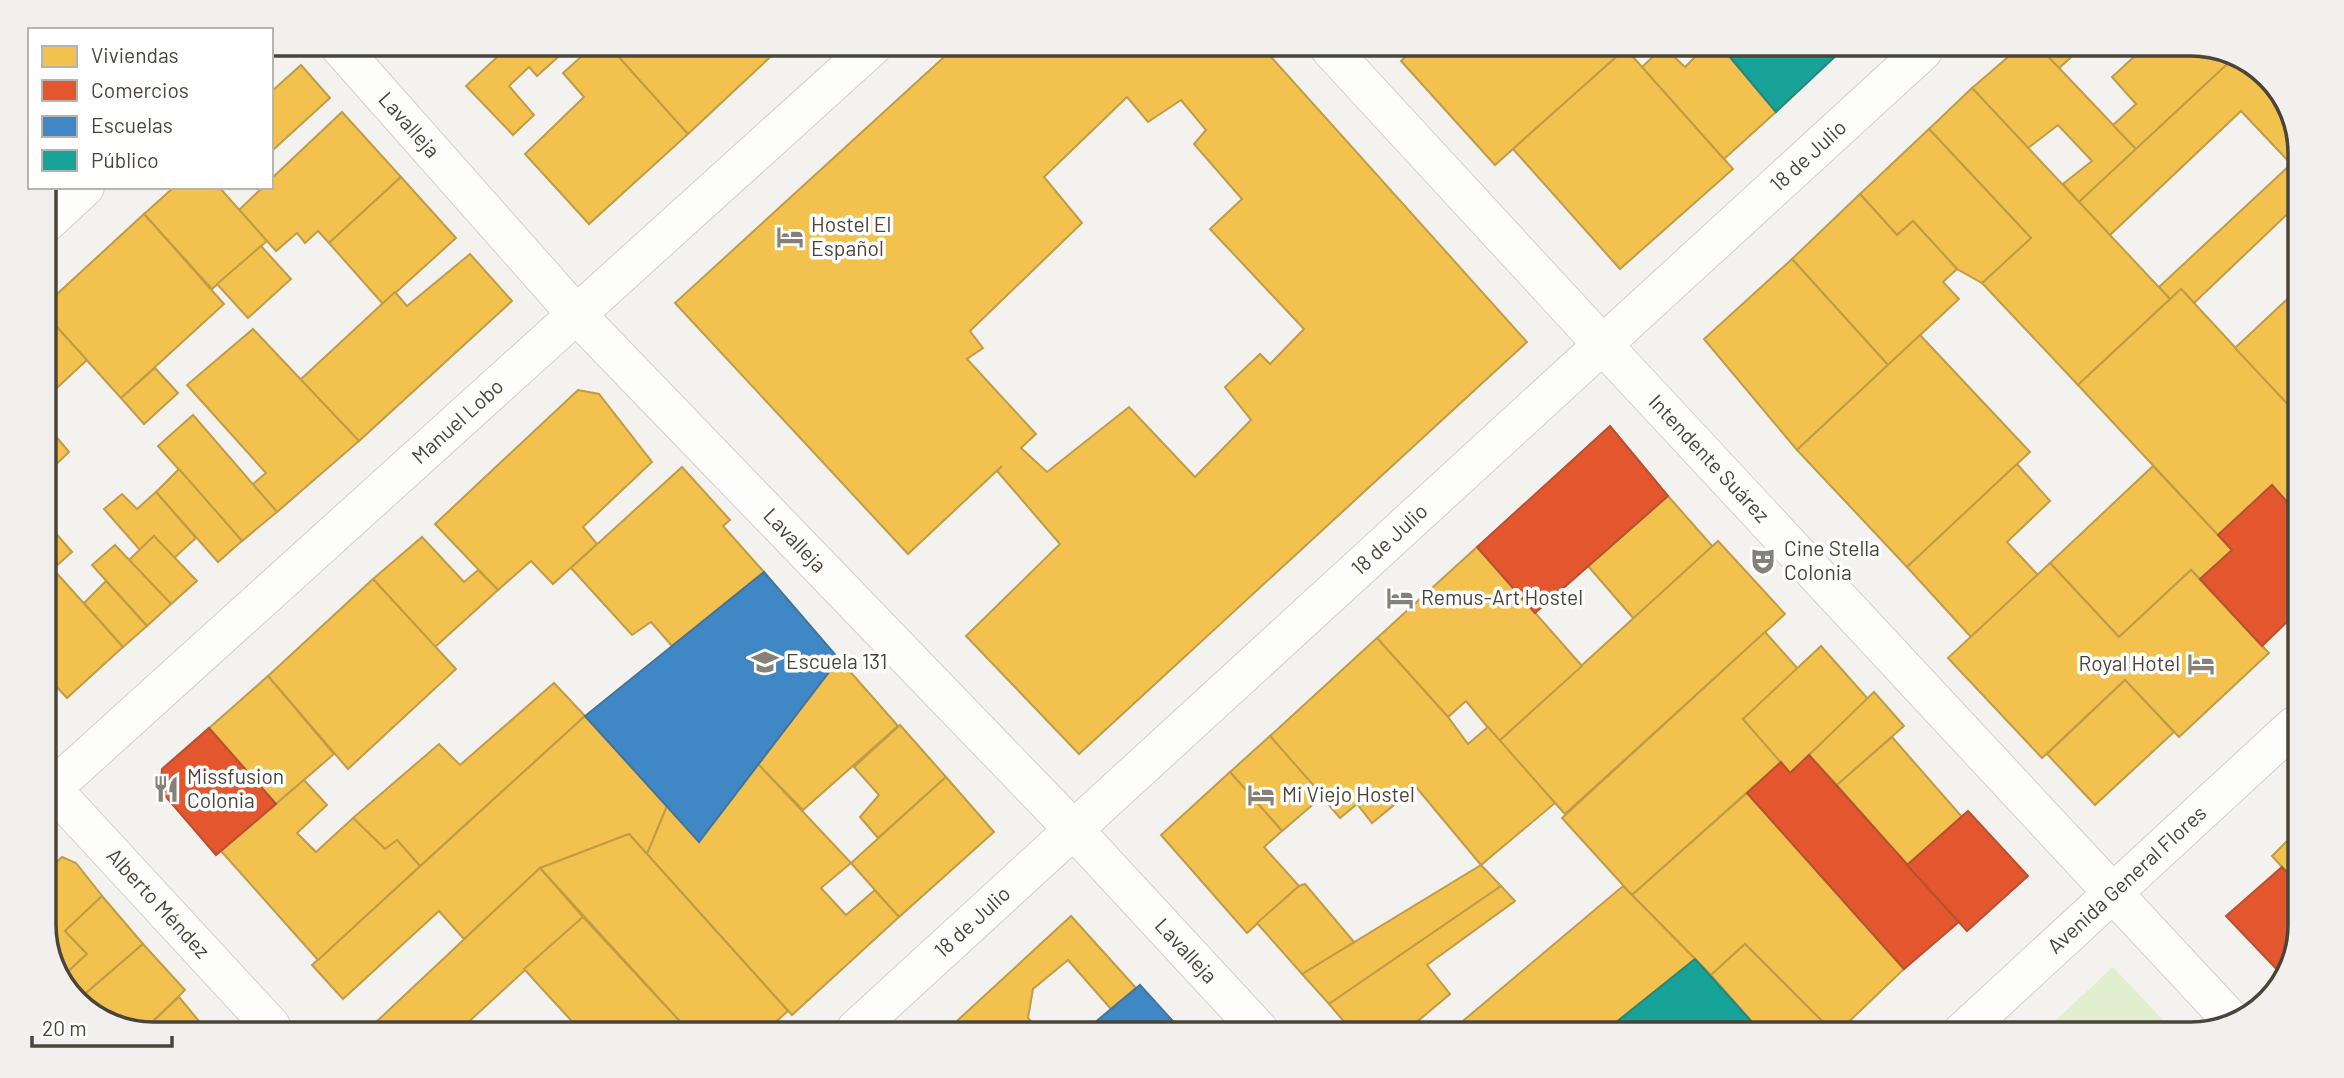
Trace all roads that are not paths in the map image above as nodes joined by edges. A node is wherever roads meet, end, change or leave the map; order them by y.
1 (349, 56) edge
2 (862, 56) edge
3 (1337, 56) edge
4 (1918, 56) edge
5 (83, 189) edge
6 (56, 214) edge
7 (576, 314) junction
8 (1602, 344) junction
9 (2288, 732) edge
10 (56, 780) edge
11 (56, 798) edge
12 (1073, 829) junction
13 (2114, 893) junction
14 (2226, 1015) edge
15 (267, 1022) edge
16 (864, 1022) edge
17 (1252, 1022) edge
18 (1973, 1022) edge

1 - 7 street, Lavalleja
2 - 7 street, Manuel Lobo
3 - 8 street, Intendente Suárez
4 - 8 street, 18 de Julio
5 - 6 street
7 - 10 street, Manuel Lobo
7 - 12 street, Lavalleja
8 - 12 street, 18 de Julio
8 - 13 street, Intendente Suárez
9 - 13 street, Avenida General Flores
11 - 15 street, Alberto Méndez
12 - 16 street, 18 de Julio
12 - 17 street, Lavalleja
13 - 14 street, Intendente Suárez
13 - 18 street, Avenida General Flores

